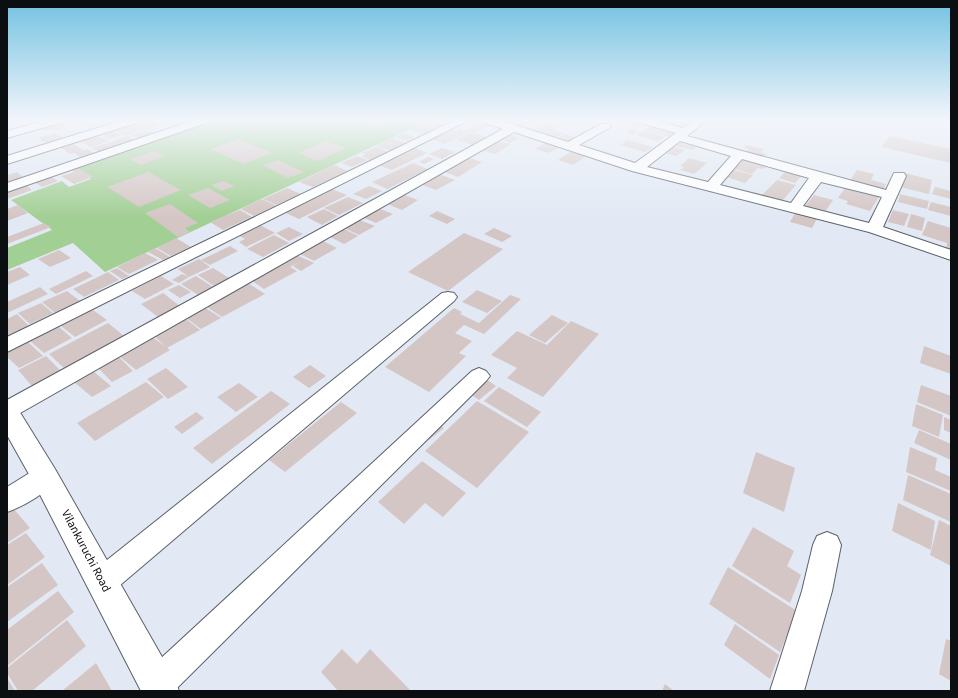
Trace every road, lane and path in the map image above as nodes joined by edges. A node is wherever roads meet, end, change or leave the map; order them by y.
1 (31, 153) edge
2 (110, 153) edge
3 (398, 153) edge
4 (469, 153) edge
5 (589, 153) edge
6 (657, 153) edge
7 (736, 153) edge
8 (740, 154) junction
9 (7, 160) edge
10 (637, 168) junction
11 (818, 176) junction
12 (898, 176) dead end
13 (711, 187) junction
14 (7, 188) edge
15 (890, 194) junction
16 (794, 209) junction
17 (874, 229) junction
18 (951, 254) edge
19 (448, 297) dead end
20 (7, 345) edge
21 (479, 376) dead end
22 (7, 410) edge
23 (7, 413) edge
24 (45, 477) junction
25 (7, 501) edge
26 (827, 545) dead end
27 (102, 582) junction
28 (159, 688) edge
29 (787, 691) edge

1 - 9 street
2 - 14 street
3 - 20 street
4 - 22 street
5 - 10 street
6 - 10 street
7 - 8 street
8 - 11 street
8 - 13 street
10 - 13 street
11 - 15 street
11 - 16 street
12 - 15 street
13 - 16 street
15 - 17 street
16 - 17 street
17 - 18 street
19 - 27 street
21 - 28 street
23 - 24 main road, Vilankuruchi Road
24 - 25 street
24 - 27 main road, Vilankuruchi Road
26 - 29 street
27 - 28 main road, Vilankuruchi Road

